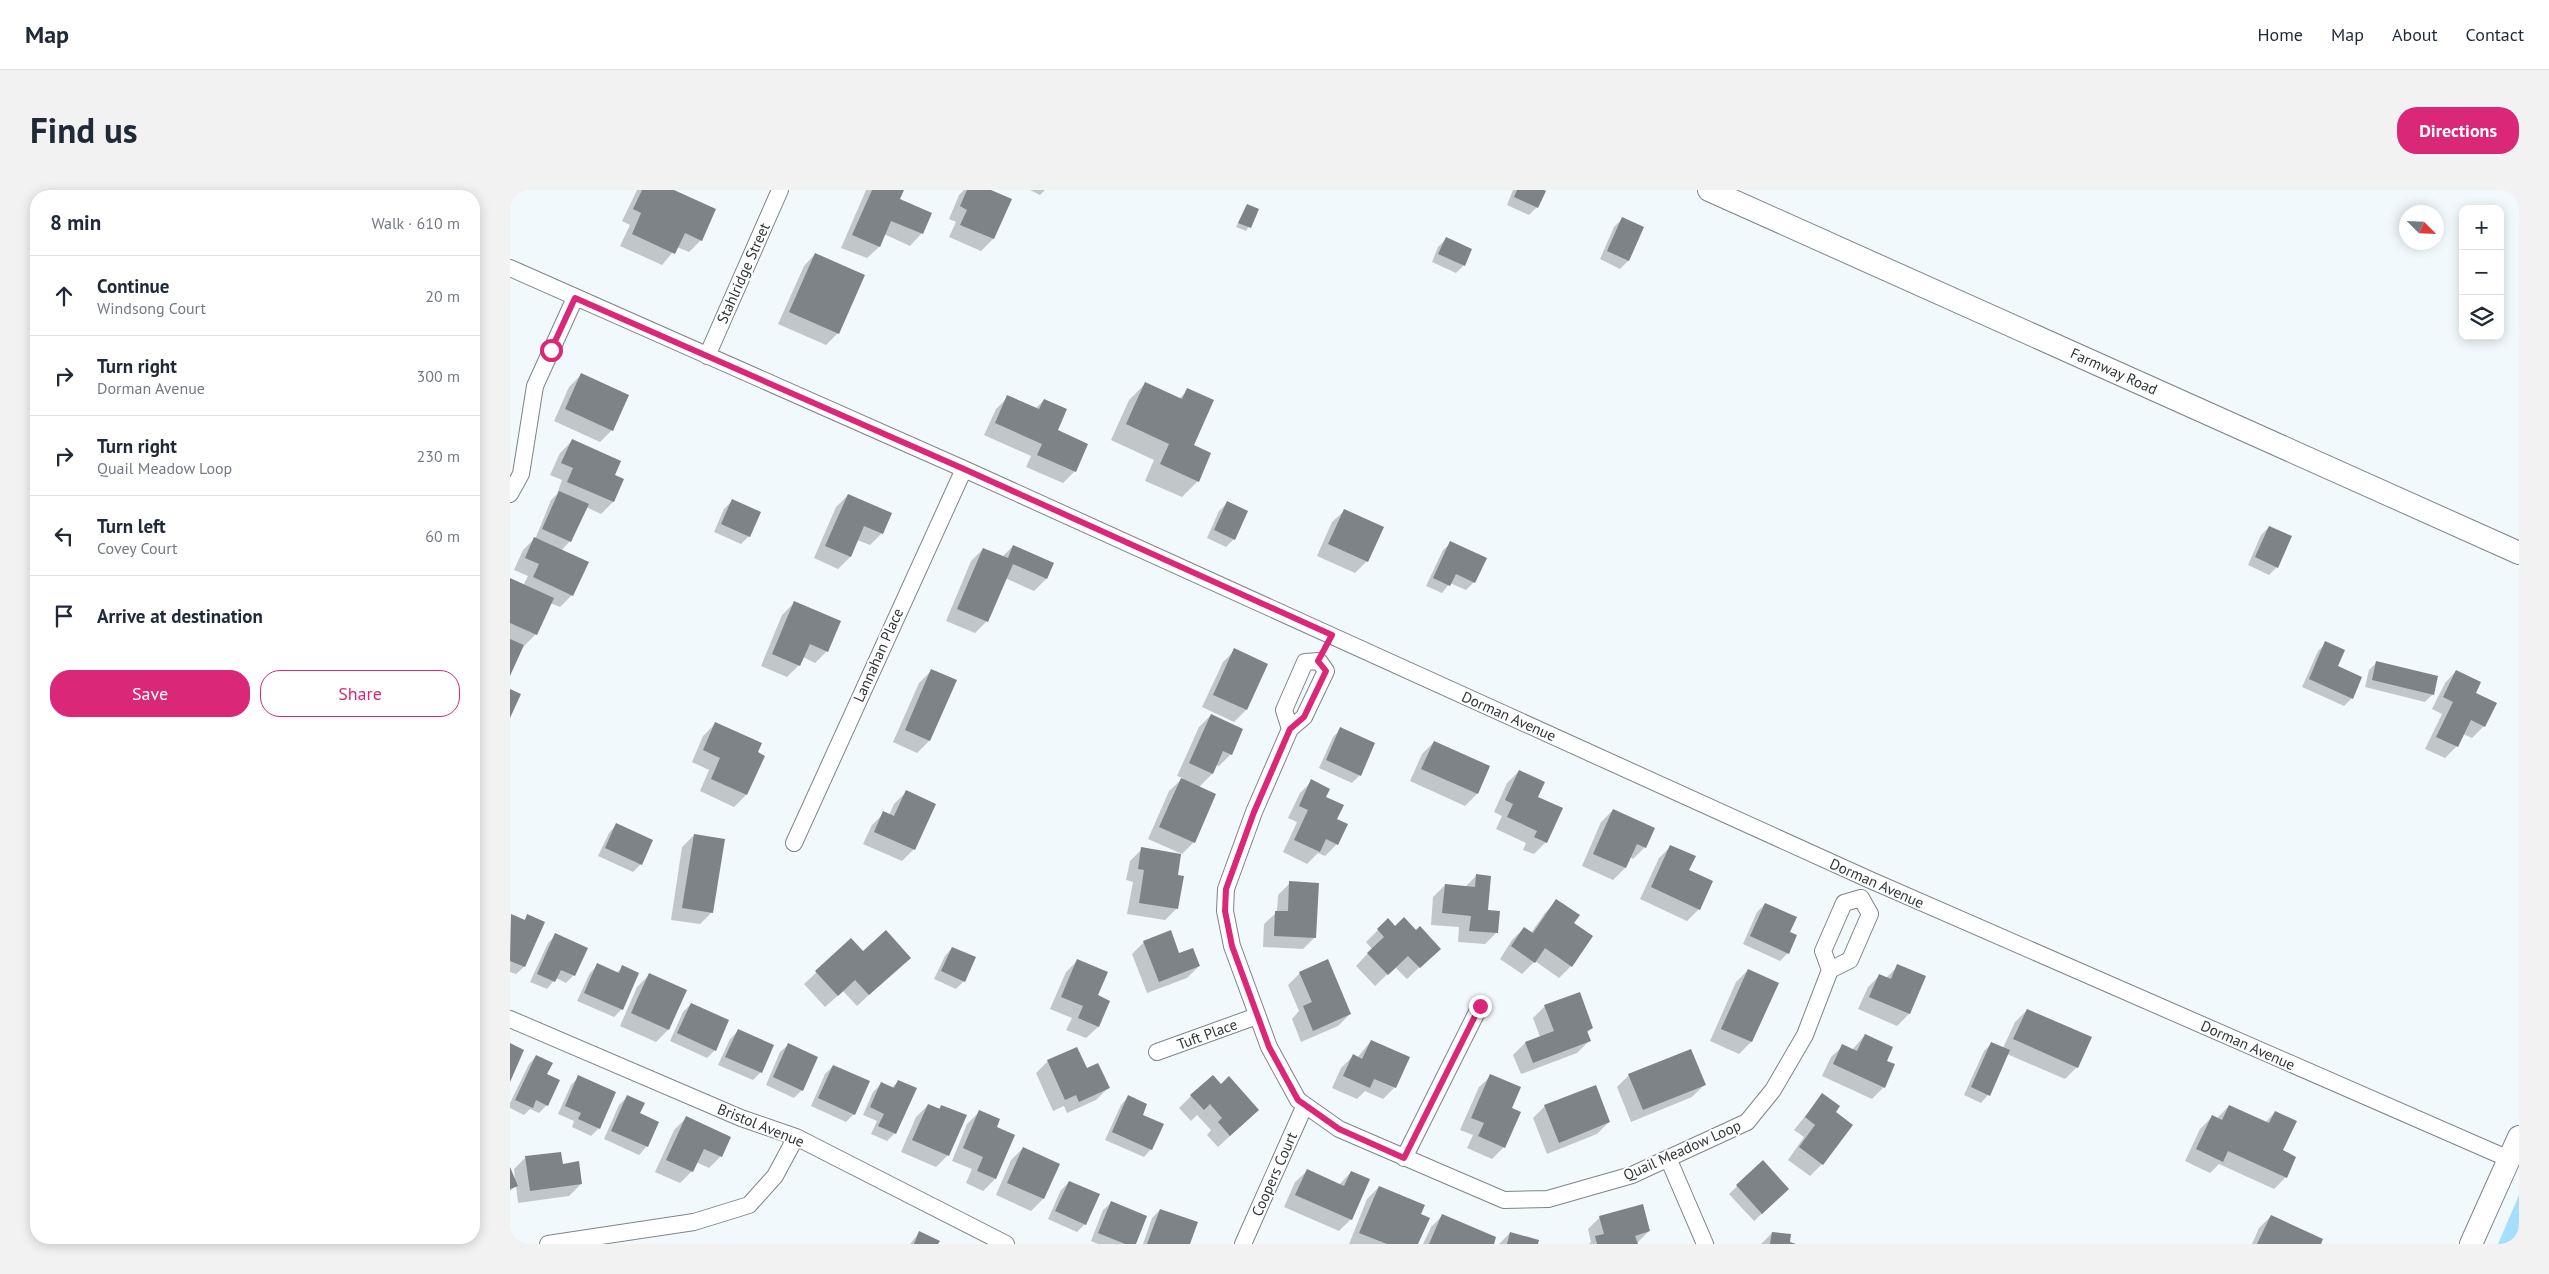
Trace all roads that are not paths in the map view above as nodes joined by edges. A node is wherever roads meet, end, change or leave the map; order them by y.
1 (780, 190) edge
2 (1709, 190) edge
3 (510, 268) edge
4 (575, 298) junction
5 (707, 356) junction
6 (964, 469) junction
7 (510, 494) edge
8 (2519, 553) edge
9 (1332, 635) junction
10 (1318, 661) junction
11 (1290, 729) junction
12 (794, 843) dead end
13 (1868, 879) junction
14 (1861, 898) junction
15 (1830, 970) junction
16 (1480, 1006) dead end
17 (1257, 1016) junction
18 (510, 1019) edge
19 (1157, 1052) dead end
20 (1305, 1105) junction
21 (796, 1137) junction
22 (2519, 1137) edge
23 (1404, 1158) junction
24 (1668, 1158) junction
25 (2509, 1159) junction
26 (1003, 1243) edge
27 (548, 1244) edge
28 (1243, 1244) edge
29 (1705, 1244) edge
30 (2471, 1244) edge

1 - 5 street, Stahlridge Street
2 - 8 main road, Farmway Road
3 - 4 street, Dorman Avenue
4 - 5 street, Dorman Avenue
4 - 7 street
5 - 6 street, Dorman Avenue
6 - 9 street, Dorman Avenue
6 - 12 street, Lannahan Place
9 - 10 street
9 - 13 street, Dorman Avenue
10 - 11 street, Quail Meadow Loop
10 - 11 street
11 - 17 street, Quail Meadow Loop
13 - 14 street
13 - 25 street, Dorman Avenue
14 - 15 street
14 - 15 street
15 - 24 street, Quail Meadow Loop
16 - 23 street
17 - 19 street, Tuft Place
17 - 20 street, Quail Meadow Loop
18 - 21 street, Bristol Avenue
20 - 23 street, Quail Meadow Loop
20 - 28 street, Coopers Court
21 - 26 street, Bristol Avenue
21 - 27 street
22 - 25 main road
23 - 24 street, Quail Meadow Loop
24 - 29 street
25 - 30 main road

